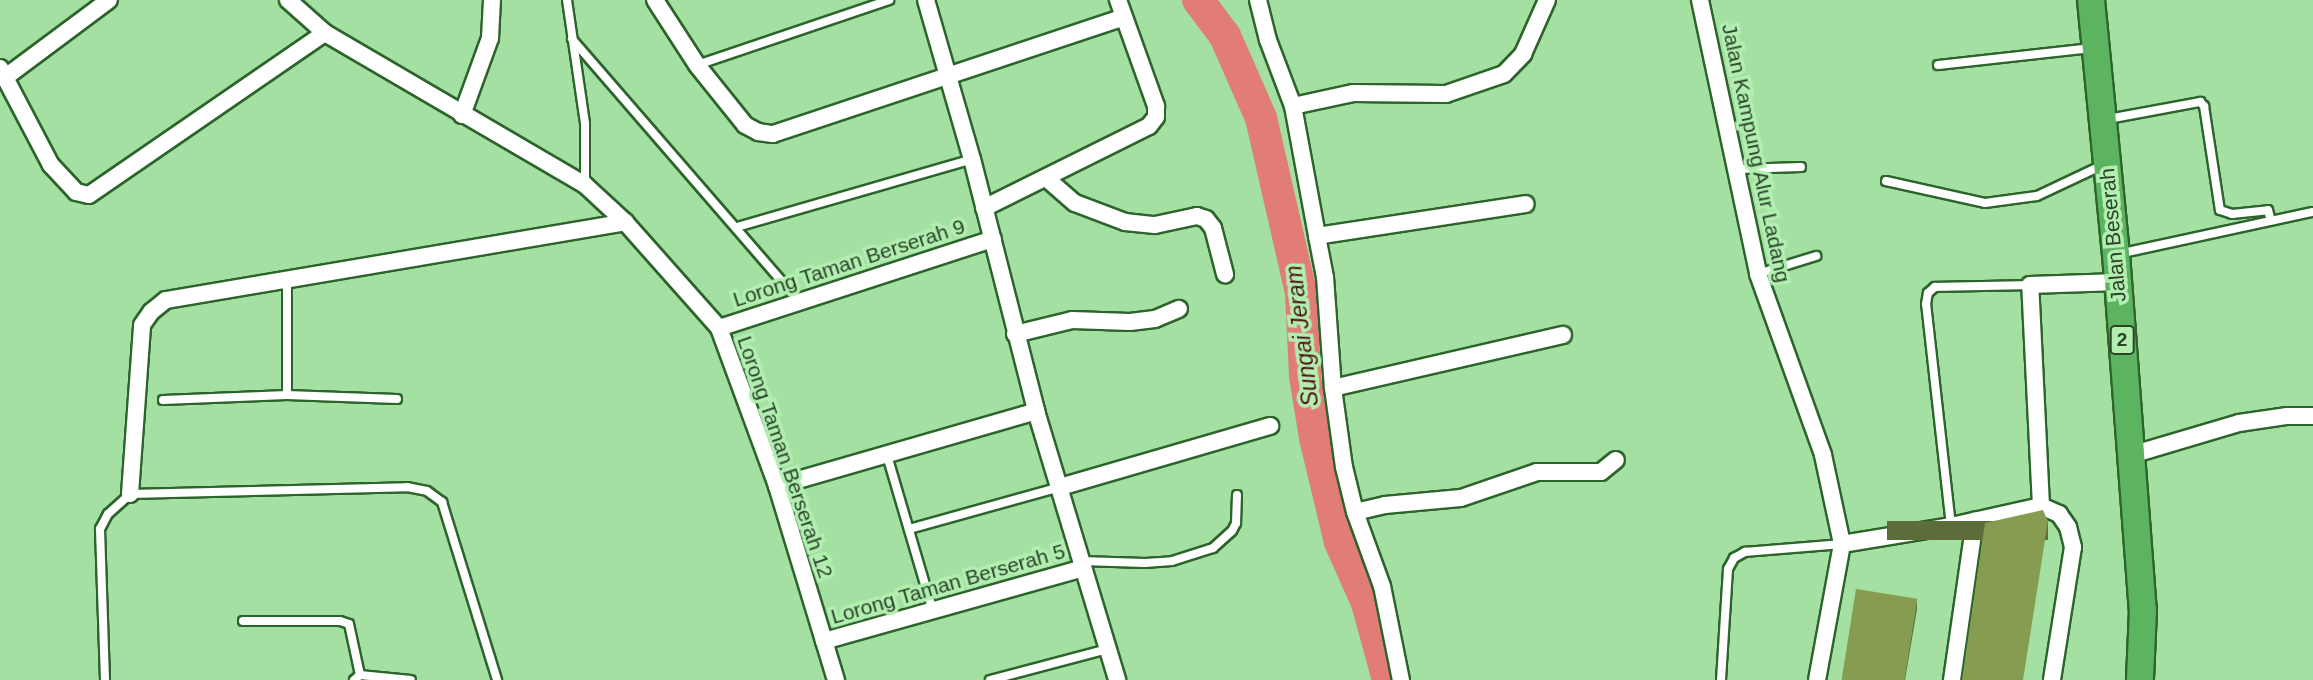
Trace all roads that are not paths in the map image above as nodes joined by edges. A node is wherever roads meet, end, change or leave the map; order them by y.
1 (109, 0) edge
2 (288, 0) edge
3 (492, 0) edge
4 (655, 0) edge
5 (889, 0) edge
6 (926, 0) edge
7 (1118, 0) edge
8 (1258, 0) edge
9 (1547, 0) edge
10 (1700, 0) edge
11 (2091, 0) edge
12 (570, 1) edge
13 (1124, 17) junction
14 (325, 33) junction
15 (572, 39) junction
16 (2095, 48) junction
17 (697, 65) junction
18 (1938, 65) dead end
19 (3, 72) edge
20 (946, 76) junction
21 (1293, 106) junction
22 (463, 115) junction
23 (2102, 121) junction
24 (972, 159) junction
25 (2106, 163) junction
26 (1801, 167) dead end
27 (1738, 169) junction
28 (1046, 178) junction
29 (1886, 181) dead end
30 (585, 185) junction
31 (1526, 204) dead end
32 (984, 208) junction
33 (2313, 212) edge
34 (2271, 221) junction
35 (625, 222) junction
36 (737, 227) junction
37 (1317, 236) junction
38 (993, 239) junction
39 (2116, 254) junction
40 (1816, 256) dead end
41 (1225, 274) dead end
42 (1758, 274) junction
43 (287, 279) junction
44 (2118, 282) junction
45 (2030, 285) junction
46 (798, 300) junction
47 (1178, 309) dead end
48 (719, 328) junction
49 (1015, 334) junction
50 (1563, 335) dead end
51 (1333, 388) junction
52 (287, 395) junction
53 (397, 399) dead end
54 (163, 400) dead end
55 (1036, 411) junction
56 (2313, 416) edge
57 (1270, 426) dead end
58 (886, 452) junction
59 (2131, 455) junction
60 (1616, 460) dead end
61 (777, 486) junction
62 (1060, 487) junction
63 (130, 494) junction
64 (1237, 495) dead end
65 (2041, 506) junction
66 (1355, 512) junction
67 (1975, 521) junction
68 (1951, 526) junction
69 (909, 529) junction
70 (1842, 544) junction
71 (1082, 565) junction
72 (932, 608) junction
73 (243, 621) dead end
74 (824, 641) junction
75 (1107, 649) junction
76 (357, 678) edge
77 (105, 680) edge
78 (411, 680) edge
79 (497, 680) edge
80 (836, 680) edge
81 (990, 680) edge
82 (1117, 680) edge
83 (1401, 680) edge
84 (1721, 680) edge
85 (1817, 680) edge
86 (1952, 680) edge
87 (2052, 680) edge
88 (2140, 680) edge

1 - 19 street
2 - 14 street, Lorong Taman Berserah 12
3 - 22 street
4 - 17 street
5 - 17 lane
6 - 20 street
7 - 13 street
8 - 21 street
9 - 21 street
10 - 27 street, Jalan Kampung Alur Ladang
11 - 16 highway, Jalan Beserah / 2
12 - 15 lane
13 - 20 street
13 - 28 street
14 - 19 street
14 - 22 street, Lorong Taman Berserah 12
15 - 30 lane
15 - 36 lane
16 - 18 lane
16 - 23 highway, Jalan Beserah / 2
17 - 20 street
20 - 24 street
21 - 37 street
22 - 30 street, Lorong Taman Berserah 12
23 - 25 highway, Jalan Beserah / 2
23 - 34 lane
24 - 32 street
24 - 36 lane
25 - 29 lane
25 - 39 highway, Jalan Beserah / 2
26 - 27 lane
27 - 42 street, Jalan Kampung Alur Ladang
28 - 32 street
28 - 41 street
30 - 35 street, Lorong Taman Berserah 12
31 - 37 street
32 - 38 street
33 - 34 lane
34 - 39 lane
35 - 43 street
35 - 48 street, Lorong Taman Berserah 12
36 - 46 lane
37 - 51 street
38 - 46 street, Lorong Taman Berserah 9
38 - 49 street
39 - 44 highway, Jalan Beserah / 2
40 - 42 lane
42 - 70 street, Jalan Kampung Alur Ladang
43 - 52 lane
43 - 63 street
44 - 45 street
44 - 59 highway, Jalan Beserah / 2
45 - 65 street
45 - 68 lane
46 - 48 street, Lorong Taman Berserah 9
47 - 49 street
48 - 61 street, Lorong Taman Berserah 12
49 - 55 street
50 - 51 street
51 - 66 street
52 - 53 lane
52 - 54 lane
55 - 58 street
55 - 62 street
56 - 59 street
57 - 62 street
58 - 61 street
58 - 69 lane
59 - 88 highway, Jalan Beserah / 2
60 - 66 street
61 - 74 street, Lorong Taman Berserah 12
62 - 69 lane
62 - 71 street
63 - 77 lane
63 - 79 lane
64 - 71 lane
65 - 67 street
65 - 87 street
66 - 83 street
67 - 68 street
67 - 86 street
68 - 70 street
69 - 72 lane
70 - 84 lane
70 - 85 street, Jalan Kampung Alur Ladang
71 - 72 street, Lorong Taman Berserah 5
71 - 75 street
72 - 74 street, Lorong Taman Berserah 5
73 - 76 lane
74 - 80 street, Lorong Taman Berserah 12
75 - 81 lane
75 - 82 street
76 - 78 lane

